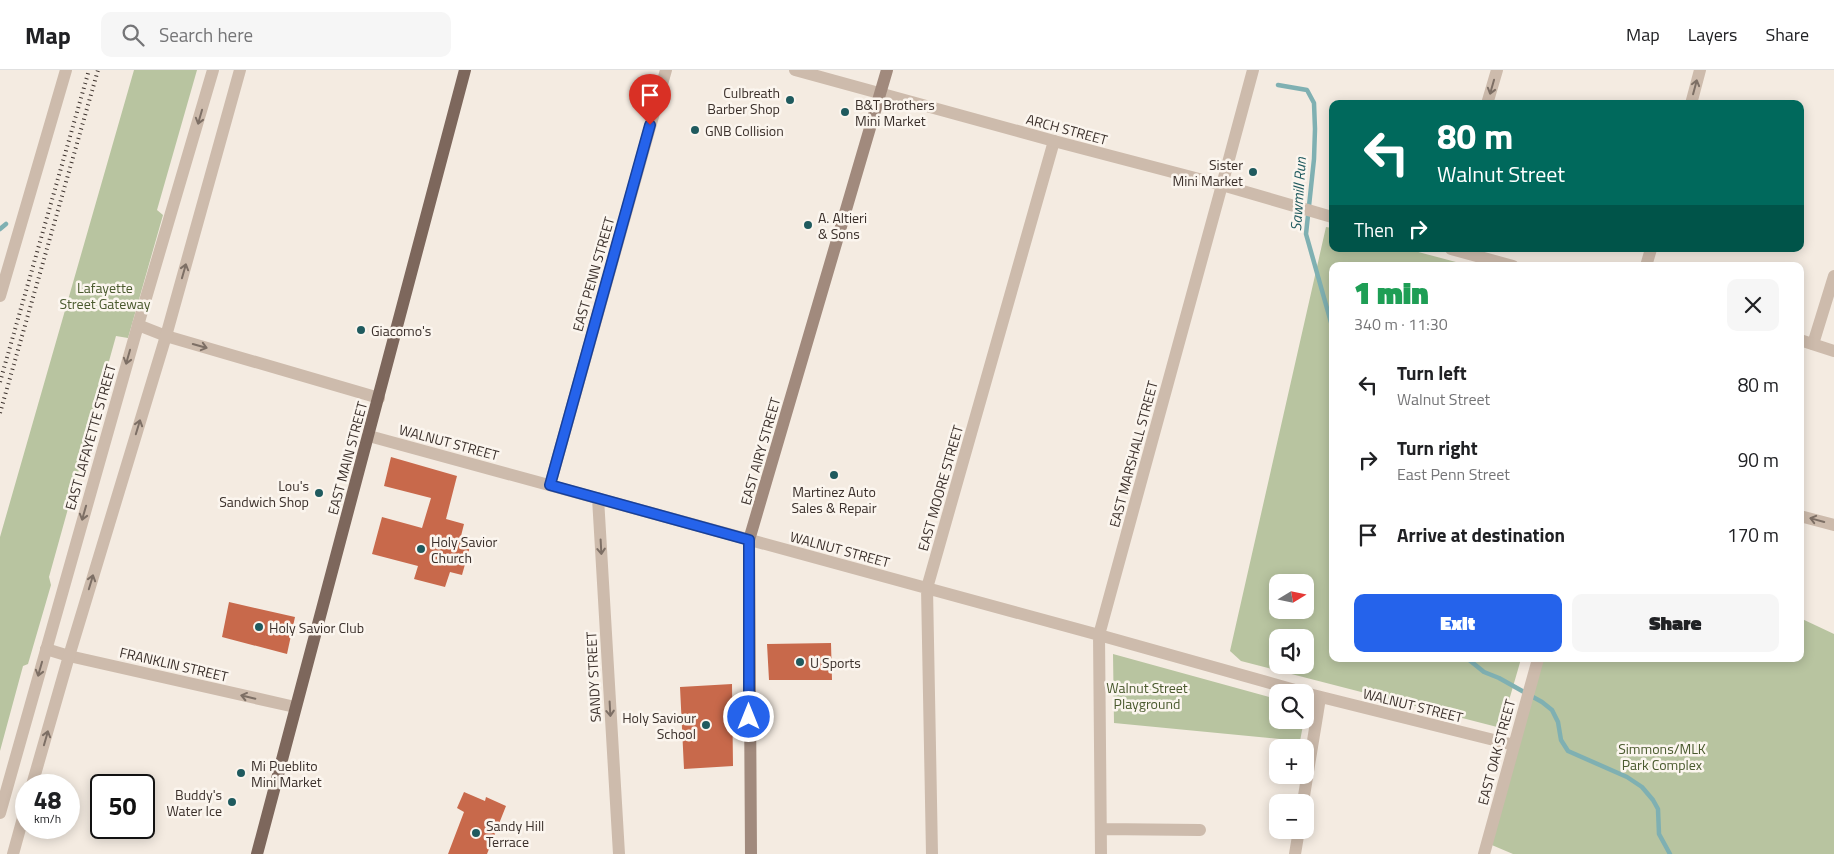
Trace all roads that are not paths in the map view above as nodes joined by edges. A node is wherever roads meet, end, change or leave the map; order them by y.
1 (66, 70) edge
2 (213, 70) edge
3 (240, 70) edge
4 (465, 70) edge
5 (666, 70) edge
6 (794, 70) edge
7 (887, 70) edge
8 (1254, 70) edge
9 (1497, 70) edge
10 (1700, 70) edge
11 (880, 94) junction
12 (1488, 100) edge
13 (1692, 100) edge
14 (1054, 141) junction
15 (1222, 185) junction
16 (1328, 215) edge
17 (1462, 252) edge
18 (1498, 262) edge
19 (1834, 276) edge
20 (0, 296) edge
21 (138, 324) junction
22 (166, 336) junction
23 (1804, 341) edge
24 (1813, 344) junction
25 (1834, 350) edge
26 (379, 398) junction
27 (369, 436) junction
28 (550, 485) junction
29 (598, 498) junction
30 (1804, 517) edge
31 (1834, 525) edge
32 (749, 540) junction
33 (927, 588) junction
34 (1099, 635) junction
35 (46, 649) junction
36 (69, 656) junction
37 (1537, 662) edge
38 (1272, 684) edge
39 (1314, 696) edge
40 (1320, 698) junction
41 (295, 708) junction
42 (1514, 745) junction
43 (35, 774) edge
44 (1304, 794) edge
45 (0, 814) edge
46 (1101, 829) junction
47 (1200, 830) dead end
48 (17, 839) edge
49 (1298, 839) edge
50 (13, 854) edge
51 (257, 854) edge
52 (618, 854) edge
53 (751, 854) edge
54 (932, 854) edge
55 (1101, 854) edge
56 (1295, 854) edge
57 (1484, 854) edge

1 - 20 street
2 -> 21 street, EAST LAFAYETTE STREET
22 -> 3 street
4 - 26 main road, EAST MAIN STREET
5 - 28 street, EAST PENN STREET
6 - 11 street, ARCH STREET
7 - 11 main road, EAST AIRY STREET
8 - 15 street, EAST MARSHALL STREET
9 -> 12 street
13 -> 10 street
11 - 14 street, ARCH STREET
11 - 32 main road, EAST AIRY STREET
14 - 15 street, ARCH STREET
14 - 33 street, EAST MOORE STREET
15 - 16 street, ARCH STREET
15 - 34 street, EAST MARSHALL STREET
17 - 18 street
19 - 24 street
21 - 22 street
21 -> 35 street, EAST LAFAYETTE STREET
22 -> 26 street
36 -> 22 street
23 - 24 street
24 - 25 street
26 - 27 main road, EAST MAIN STREET
27 - 28 street, WALNUT STREET
27 - 41 main road, EAST MAIN STREET
28 - 29 street, WALNUT STREET
29 - 32 street, WALNUT STREET
29 -> 52 street, SANDY STREET
31 -> 30 street
32 - 33 street, WALNUT STREET
32 - 53 main road, EAST AIRY STREET
33 - 34 street, WALNUT STREET
33 - 54 street, EAST MOORE STREET
34 - 38 street, WALNUT STREET
34 - 46 street, EAST MARSHALL STREET
35 - 36 street, FRANKLIN STREET
35 -> 45 street, EAST LAFAYETTE STREET
41 -> 36 street, FRANKLIN STREET
43 -> 36 street
37 - 42 street, EAST OAK STREET
39 - 40 street, WALNUT STREET
40 - 42 street, WALNUT STREET
40 - 44 street
41 - 51 main road, EAST MAIN STREET
42 - 57 street, EAST OAK STREET
46 - 47 street
46 - 55 street, EAST MARSHALL STREET
48 - 50 street
49 - 56 street

